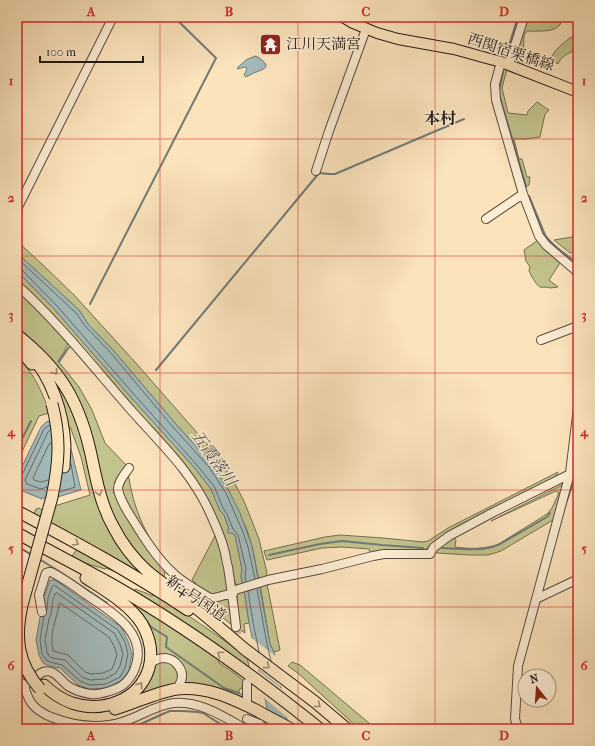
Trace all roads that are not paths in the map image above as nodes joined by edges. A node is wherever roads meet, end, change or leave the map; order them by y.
1 (113, 17) edge
2 (343, 17) edge
3 (524, 17) edge
4 (366, 29) junction
5 (505, 63) junction
6 (578, 92) edge
7 (316, 171) dead end
8 (523, 194) junction
9 (17, 209) edge
10 (486, 219) dead end
11 (578, 274) edge
12 (17, 285) edge
13 (578, 326) edge
14 (17, 337) edge
15 (541, 340) dead end
16 (17, 346) edge
17 (54, 403) junction
18 (578, 407) edge
19 (129, 468) dead end
20 (574, 472) edge
21 (17, 510) edge
22 (17, 533) edge
23 (17, 539) edge
24 (17, 552) edge
25 (578, 578) edge
26 (17, 590) edge
27 (235, 591) junction
28 (536, 599) junction
29 (42, 612) dead end
30 (236, 627) tunnel mouth
31 (247, 650) junction
32 (150, 664) junction
33 (249, 680) junction
34 (19, 684) edge
35 (42, 687) junction
36 (176, 690) junction
37 (247, 702) dead end
38 (247, 720) edge
39 (261, 729) edge
40 (292, 729) edge
41 (320, 729) edge
42 (347, 729) edge
43 (518, 729) edge

1 - 9 street
2 - 4 main road, 西関宿栗橋線
3 - 5 street
4 - 5 main road, 西関宿栗橋線
4 - 7 street
5 - 6 main road, 西関宿栗橋線
5 - 8 street
8 - 10 street
8 - 11 street
12 - 27 street
13 - 15 street
14 - 17 highway
14 -> 31 highway
16 - 17 highway
17 - 35 highway, bridge
18 - 20 street
19 - 27 street
20 - 27 street
20 - 28 street
21 -> 31 highway, 新4号国道
33 -> 22 highway
23 - 32 highway
24 - 26 street
25 - 28 street
27 - 30 street
28 - 43 street
29 - 34 street
31 -> 42 highway, 新4号国道
35 -> 32 highway
32 - 36 street
33 - 37 street
33 - 41 highway
34 - 38 street
35 - 36 highway
36 - 38 highway
38 - 39 street
38 - 40 highway

